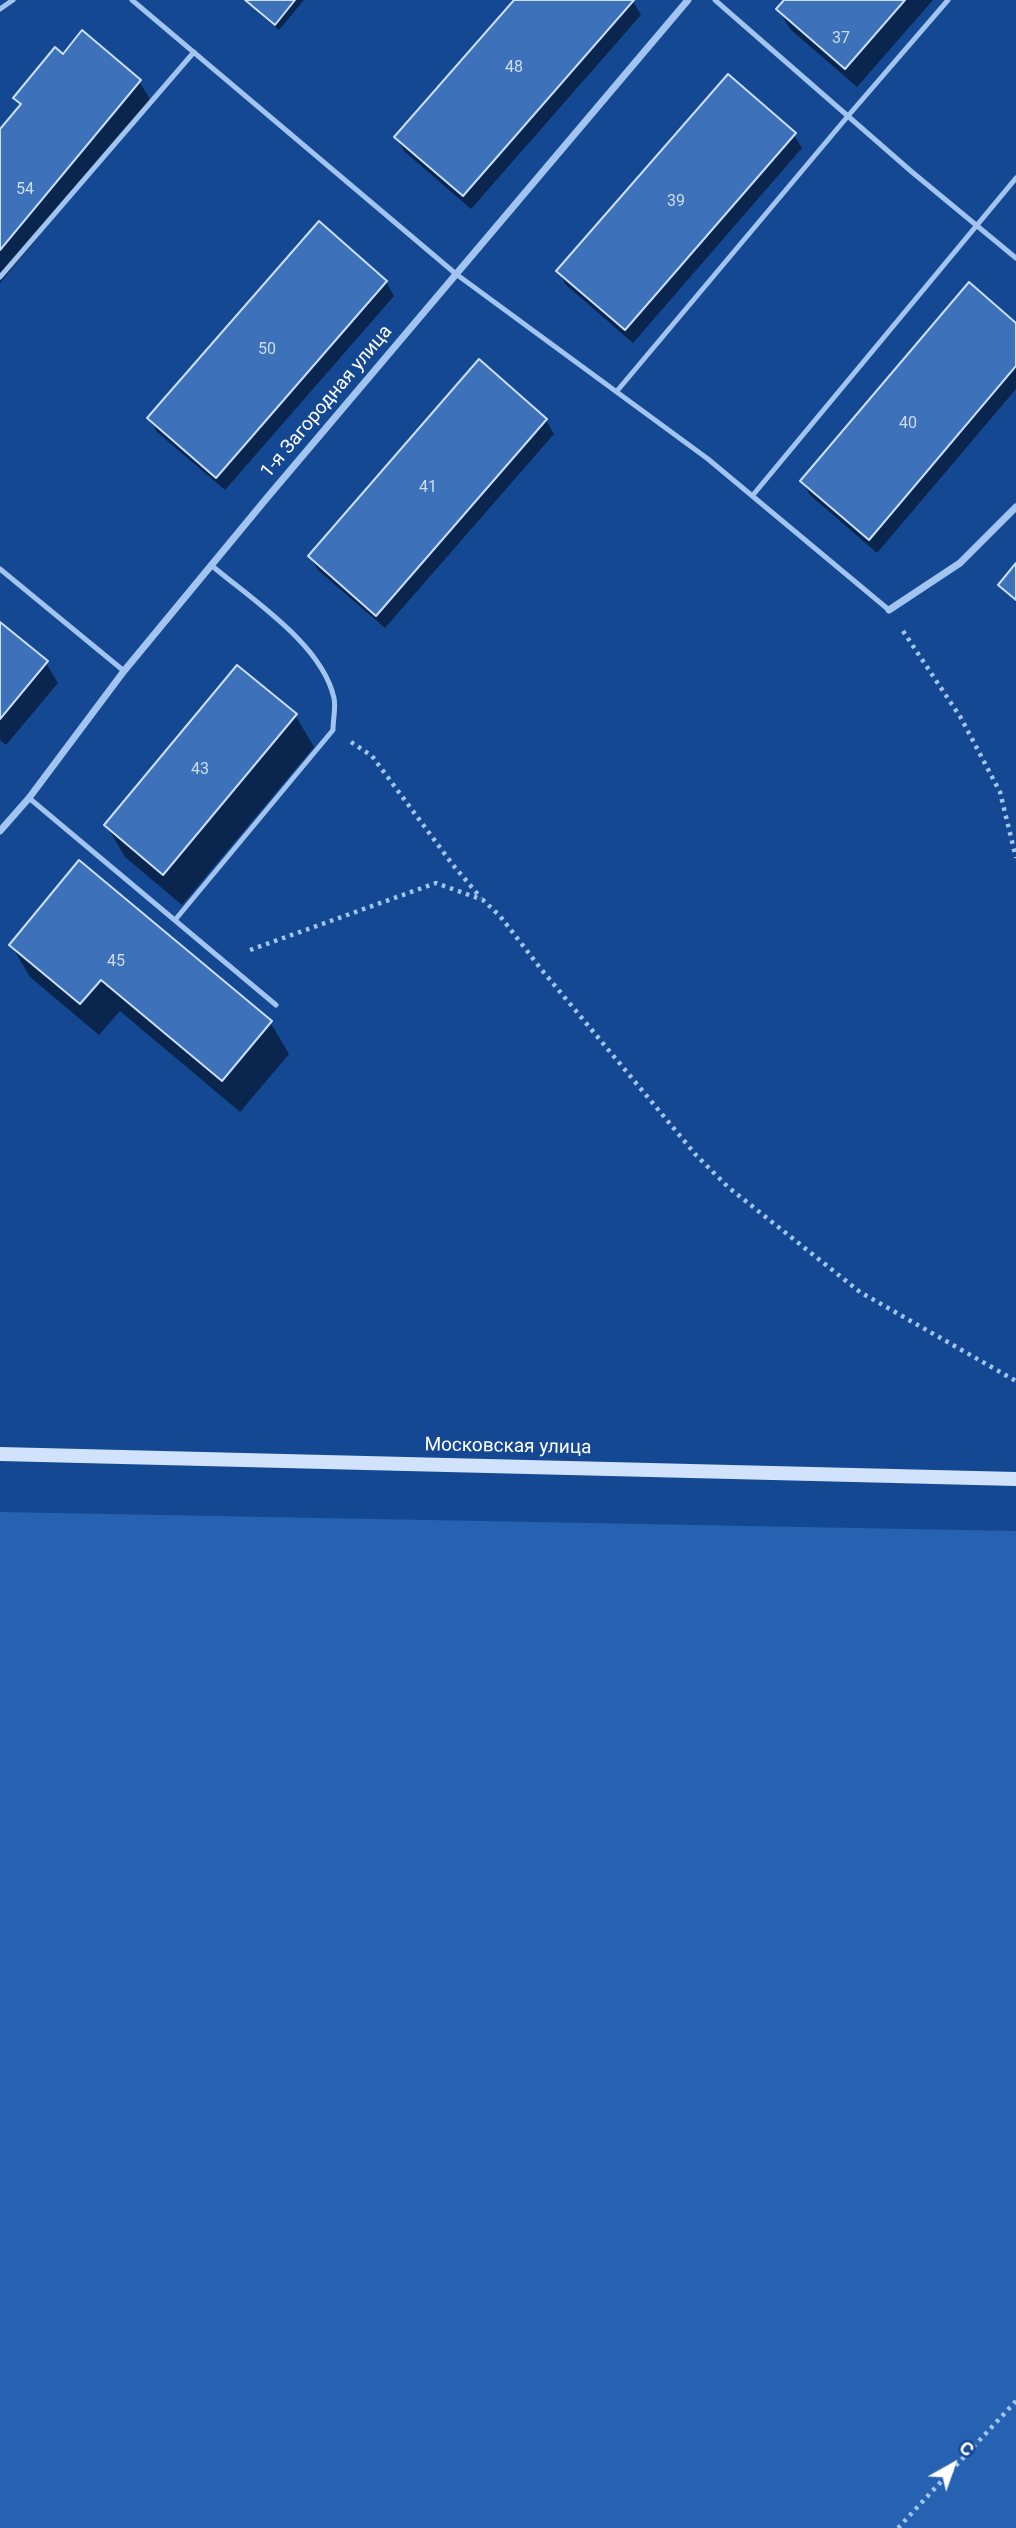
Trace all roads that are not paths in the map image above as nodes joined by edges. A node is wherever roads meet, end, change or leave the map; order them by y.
1 (13, 0) edge
2 (132, 0) edge
3 (688, 0) edge
4 (715, 0) edge
5 (948, 0) edge
6 (0, 9) edge
7 (194, 52) junction
8 (848, 116) junction
9 (1016, 178) edge
10 (977, 225) junction
11 (1016, 258) edge
12 (456, 274) junction
13 (0, 277) edge
14 (617, 391) junction
15 (753, 495) junction
16 (1016, 507) edge
17 (211, 565) junction
18 (0, 569) edge
19 (889, 610) joint
20 (124, 671) junction
21 (29, 798) junction
22 (0, 831) edge
23 (175, 920) junction
24 (276, 1005) dead end
25 (0, 1454) edge
26 (1016, 1479) edge

1 - 6 lane
2 - 7 lane
3 - 12 street, 1-я Загородная улица
4 - 8 lane
5 - 8 lane
7 - 12 lane
7 - 13 lane
8 - 10 lane
8 - 14 lane
9 - 10 lane
10 - 11 lane
10 - 15 lane
12 - 14 lane
12 - 17 street, 1-я Загородная улица
14 - 15 lane
15 - 19 lane
16 - 19 street
17 - 20 street, 1-я Загородная улица
17 - 23 lane
18 - 20 lane
20 - 21 street, 1-я Загородная улица
21 - 22 street, 1-я Загородная улица
21 - 23 lane
23 - 24 lane
25 - 26 main road, Московская улица

